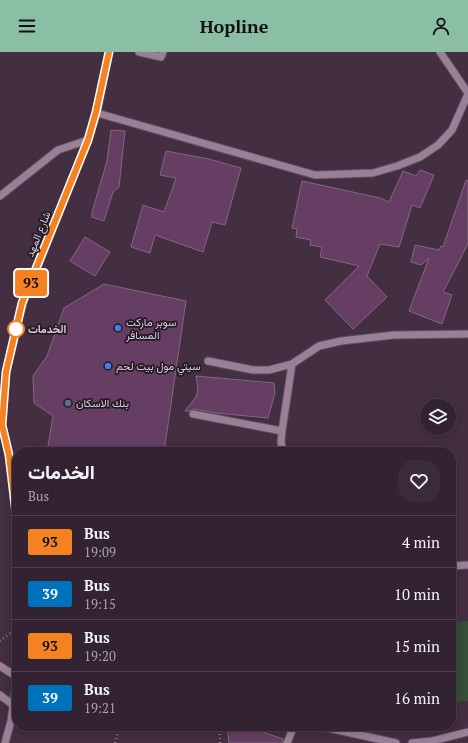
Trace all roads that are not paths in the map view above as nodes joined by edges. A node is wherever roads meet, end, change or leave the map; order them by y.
1 (109, 52) edge
2 (139, 52) edge
3 (163, 52) edge
4 (440, 52) edge
5 (468, 93) edge
6 (96, 112) junction
7 (88, 140) junction
8 (0, 196) edge
9 (468, 334) edge
10 (208, 361) dead end
11 (292, 364) junction
12 (193, 414) dead end
13 (1, 426) edge
14 (282, 431) junction
15 (282, 447) edge
16 (9, 455) junction
17 (12, 458) edge
18 (12, 480) edge
19 (468, 565) edge
20 (456, 566) edge
21 (0, 666) edge
22 (12, 674) edge
23 (0, 695) edge
24 (12, 704) edge
25 (12, 712) edge
26 (292, 731) edge
27 (342, 731) edge
28 (468, 732) edge
29 (5, 743) edge
30 (287, 743) edge
31 (396, 743) edge
32 (412, 743) edge

1 - 6 street, شارع المهد
2 - 3 street
4 - 5 street
5 - 6 street
6 - 7 street, شارع المهد
7 - 8 street
7 - 13 street, شارع المهد
9 - 11 street
10 - 11 street
11 - 14 street
12 - 14 street
13 - 16 street, شارع المهد
14 - 15 street
16 - 17 street
16 - 18 street, شارع المهد
19 - 20 street
21 - 22 street
23 - 24 street
25 - 29 street
26 - 30 street
27 - 31 street
28 - 32 street

